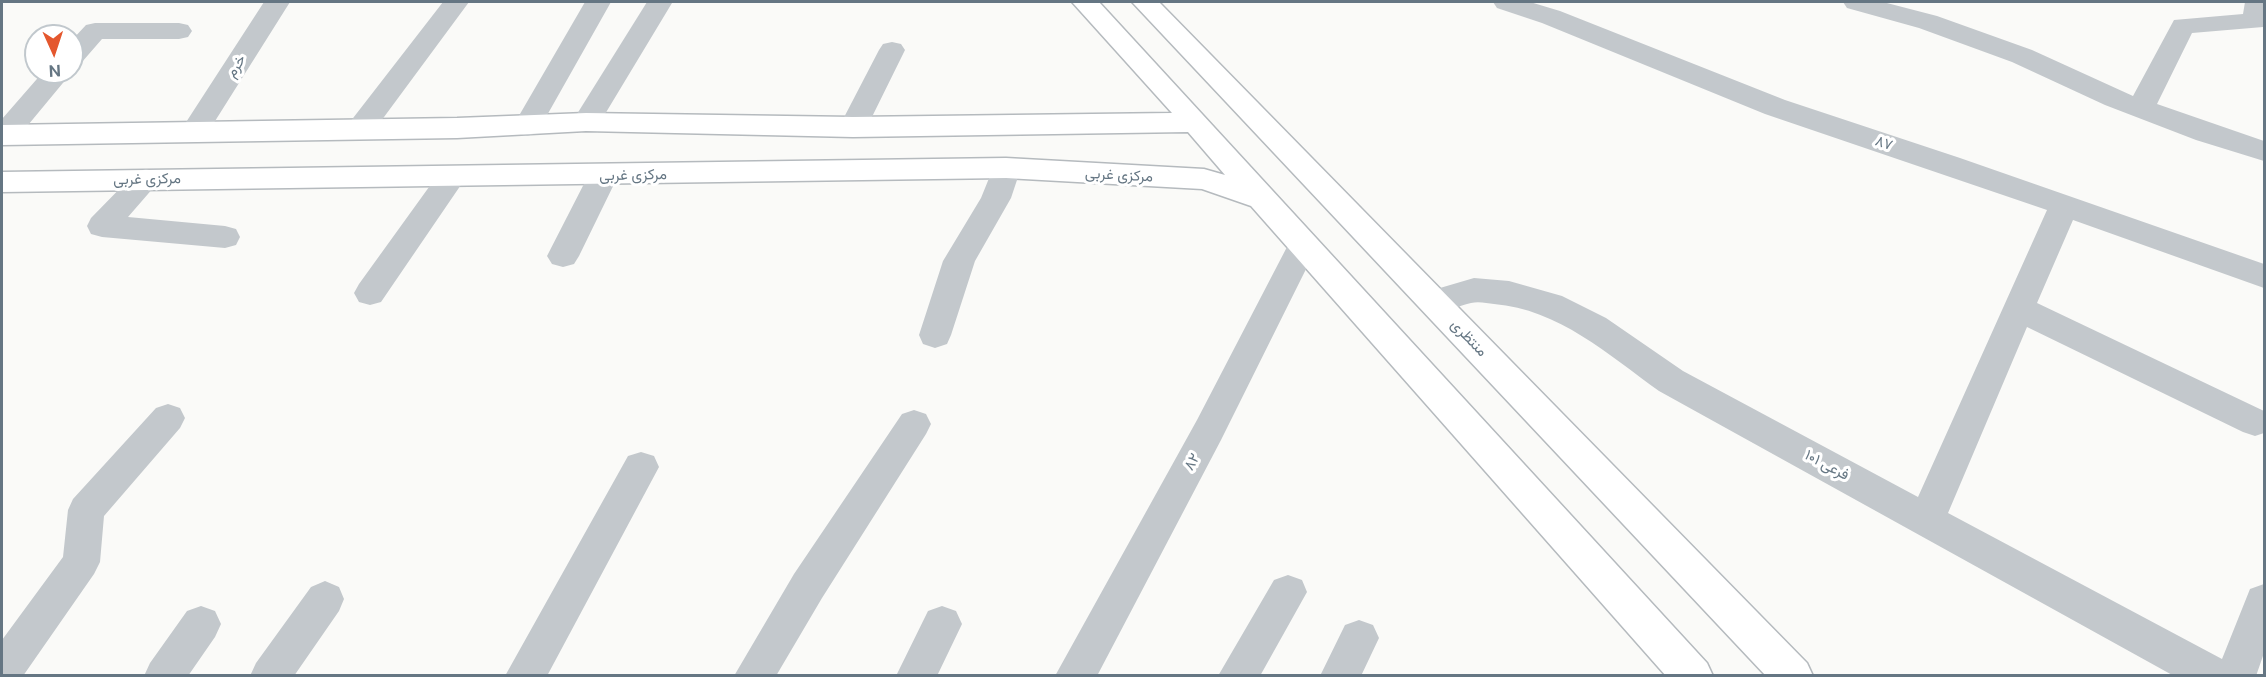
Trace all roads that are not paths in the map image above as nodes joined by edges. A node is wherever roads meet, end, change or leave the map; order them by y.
1 (278, 2) edge
2 (456, 2) edge
3 (598, 2) edge
4 (1084, 2) edge
5 (1145, 2) edge
6 (1506, 2) edge
7 (1856, 2) edge
8 (2258, 2) edge
9 (659, 3) edge
10 (179, 31) dead end
11 (84, 42) edge
12 (892, 50) dead end
13 (48, 84) edge
14 (2141, 108) junction
15 (585, 122) junction
16 (1196, 122) junction
17 (527, 126) junction
18 (853, 127) junction
19 (360, 129) junction
20 (195, 130) junction
21 (3, 135) edge
22 (2265, 151) edge
23 (1006, 168) junction
24 (603, 176) junction
25 (452, 177) junction
26 (146, 179) junction
27 (2, 182) edge
28 (1262, 198) junction
29 (2064, 206) junction
30 (225, 237) dead end
31 (1304, 244) junction
32 (563, 256) dead end
33 (2265, 276) edge
34 (370, 293) dead end
35 (1434, 302) junction
36 (2019, 309) junction
37 (935, 335) dead end
38 (168, 418) dead end
39 (2255, 422) dead end
40 (914, 424) dead end
41 (641, 467) dead end
42 (1927, 519) junction
43 (1288, 592) dead end
44 (326, 599) dead end
45 (2265, 601) edge
46 (201, 624) dead end
47 (942, 624) dead end
48 (1359, 638) dead end
49 (2, 672) edge
50 (164, 675) edge
51 (270, 675) edge
52 (525, 675) edge
53 (754, 675) edge
54 (916, 675) edge
55 (1075, 675) edge
56 (1238, 675) edge
57 (1340, 675) edge
58 (1693, 675) edge
59 (1793, 675) edge
60 (2214, 675) edge
61 (2236, 675) edge

1 - 20 street, خرم
2 - 19 street
3 - 17 street
4 - 16 main road
5 - 35 main road, منتظری
6 - 29 street, ۸۷
7 - 14 street
8 - 14 street
9 - 15 street
10 - 11 street
12 - 18 street
13 - 21 street
14 - 22 street
15 - 17 main road
15 - 18 main road
16 - 18 main road
16 - 28 main road
17 - 19 main road
19 - 20 main road
20 - 21 main road
23 - 24 main road, مرکزی غربی
23 - 28 main road, مرکزی غربی
23 - 37 street
24 - 25 main road, مرکزی غربی
24 - 32 street
25 - 26 main road, مرکزی غربی
25 - 34 street
26 - 27 main road, مرکزی غربی
26 - 30 street
28 - 31 main road
29 - 33 street, ۸۷
29 - 36 street
31 - 55 street, ۸۲
31 - 58 main road
35 - 42 street, فرعی ۱۰۱
35 - 59 main road, منتظری
36 - 39 street
36 - 42 street
38 - 49 street
40 - 53 street
41 - 52 street
42 - 60 street, فرعی ۱۰۱
43 - 56 street
44 - 51 street
45 - 61 street
46 - 50 street
47 - 54 street
48 - 57 street

